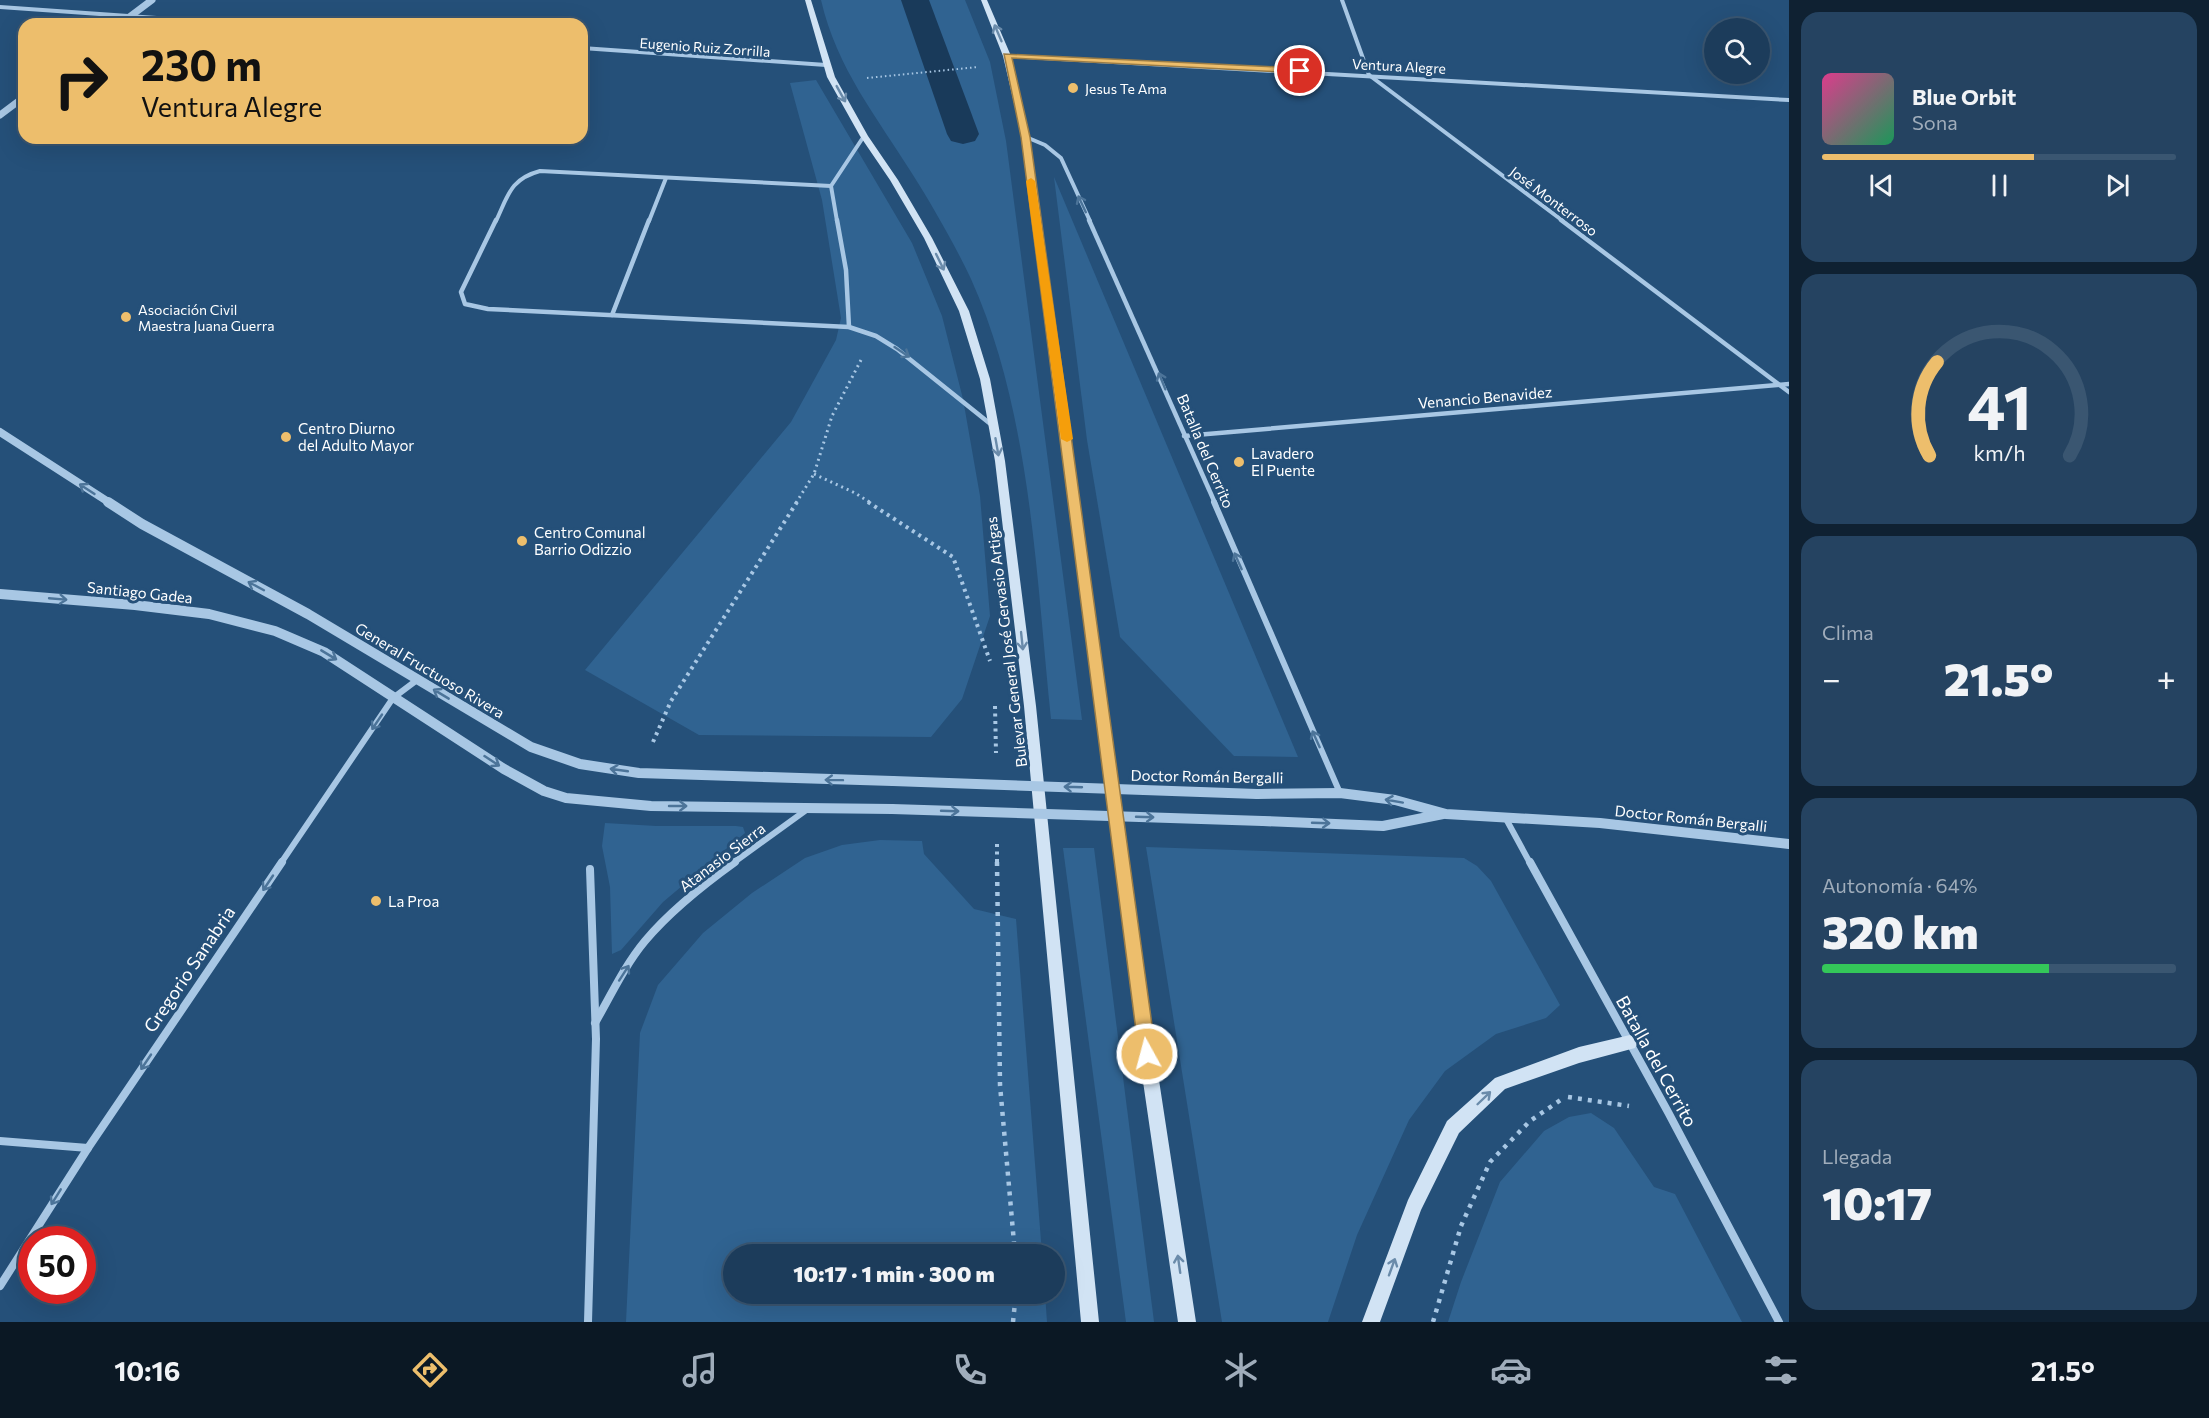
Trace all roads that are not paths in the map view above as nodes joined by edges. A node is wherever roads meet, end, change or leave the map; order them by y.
1 (152, 0) edge
2 (808, 0) edge
3 (984, 0) edge
4 (1342, 0) edge
5 (0, 7) edge
6 (131, 16) junction
7 (128, 18) edge
8 (159, 18) edge
9 (588, 48) edge
10 (1007, 56) junction
11 (826, 65) junction
12 (1369, 75) junction
13 (1789, 100) edge
14 (18, 102) edge
15 (0, 115) edge
16 (864, 136) junction
17 (1026, 137) junction
18 (666, 178) junction
19 (831, 186) junction
20 (612, 315) junction
21 (849, 327) junction
22 (1789, 384) edge
23 (1779, 385) junction
24 (1789, 392) edge
25 (994, 426) junction
26 (0, 432) edge
27 (1184, 436) junction
28 (0, 594) edge
29 (417, 680) junction
30 (393, 698) junction
31 (893, 781) joint
32 (1340, 793) junction
33 (810, 807) junction
34 (1446, 814) junction
35 (1505, 816) junction
36 (1789, 844) edge
37 (590, 869) dead end
38 (595, 1024) junction
39 (1630, 1043) junction
40 (0, 1141) edge
41 (88, 1148) junction
42 (0, 1286) edge
43 (588, 1322) edge
44 (1090, 1322) edge
45 (1187, 1322) edge
46 (1371, 1322) edge
47 (1779, 1322) edge

1 - 6 street
2 - 11 main road, Bulevar General José Gervasio Artigas
10 -> 3 main road
4 - 12 street
5 - 6 street
6 - 7 street
6 - 8 street
9 - 11 street, Eugenio Ruiz Zorrilla
10 - 12 street, Ventura Alegre
10 - 17 main road
11 -> 16 main road, Bulevar General José Gervasio Artigas
12 - 13 street, Ventura Alegre
12 - 23 street, José Monterroso
14 - 15 street
16 - 19 street
16 -> 25 main road, Bulevar General José Gervasio Artigas
27 -> 17 street, Batalla del Cerrito
45 -> 17 main road
18 - 19 street
18 - 20 street
18 - 20 street
19 - 21 street
20 - 21 street
21 -> 25 street
22 - 23 street, Venancio Benavidez
23 - 24 street, José Monterroso
23 - 27 street, Venancio Benavidez
25 -> 44 main road, Bulevar General José Gervasio Artigas
29 -> 26 street, General Fructuoso Rivera
32 -> 27 street, Batalla del Cerrito
28 -> 30 street, Santiago Gadea
29 - 30 street, Gregorio Sanabria
31 -> 29 street, General Fructuoso Rivera
30 -> 33 street
30 -> 41 street, Gregorio Sanabria
32 -> 31 street, Doctor Román Bergalli, bridge
34 -> 32 street, Doctor Román Bergalli
33 -> 34 street, Doctor Román Bergalli, bridge
38 -> 33 street, Atanasio Sierra
34 - 35 street, Doctor Román Bergalli
35 - 36 street, Doctor Román Bergalli
35 - 39 street, Batalla del Cerrito
37 - 38 street, Atanasio Sierra
38 - 43 street, Atanasio Sierra
46 -> 39 main road
39 - 47 street, Batalla del Cerrito
40 - 41 street
41 -> 42 street, Gregorio Sanabria

